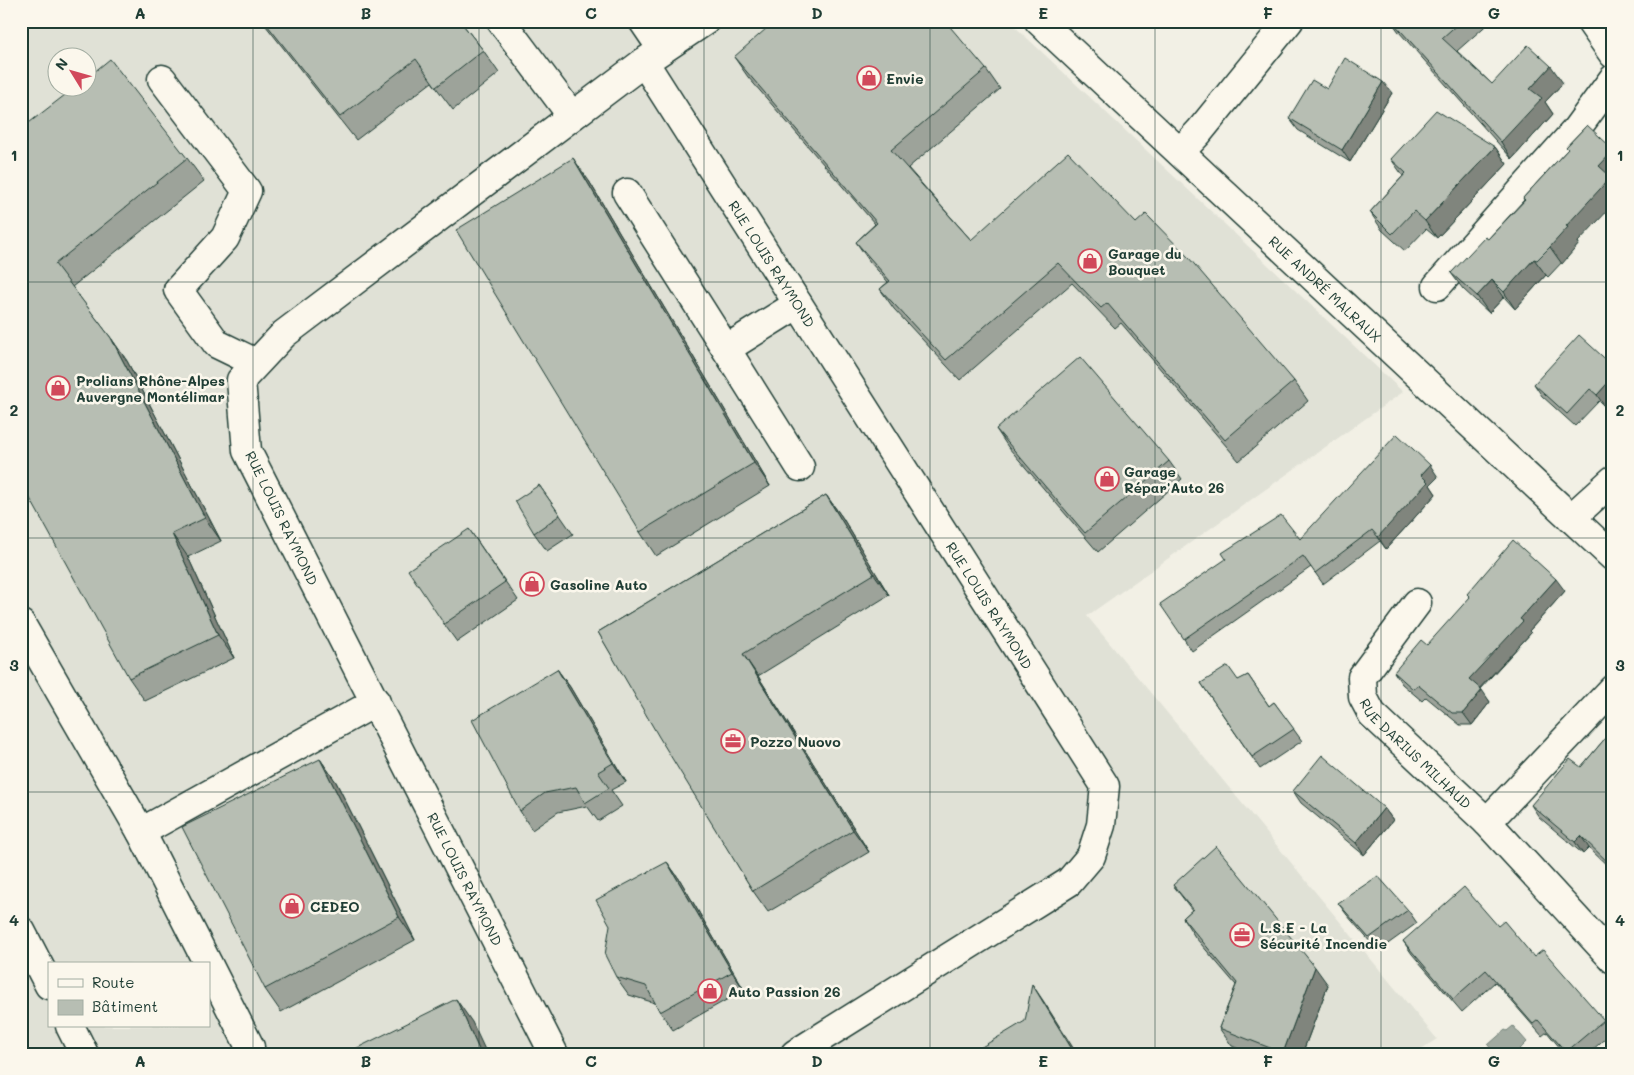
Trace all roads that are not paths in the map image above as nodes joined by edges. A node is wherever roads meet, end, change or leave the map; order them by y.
1 (501, 21) edge
2 (644, 21) edge
3 (705, 21) edge
4 (1039, 21) edge
5 (1288, 21) edge
6 (1590, 21) edge
7 (1613, 54) edge
8 (653, 55) junction
9 (162, 79) dead end
10 (1613, 79) edge
11 (572, 116) junction
12 (1180, 152) junction
13 (627, 193) dead end
14 (1437, 286) dead end
15 (798, 304) junction
16 (726, 349) junction
17 (256, 363) junction
18 (800, 467) dead end
19 (1613, 480) edge
20 (1571, 518) junction
21 (1613, 557) edge
22 (1418, 603) dead end
23 (21, 624) edge
24 (1613, 689) edge
25 (376, 702) junction
26 (1487, 822) junction
27 (141, 832) junction
28 (21, 931) edge
29 (1613, 960) edge
30 (206, 962) edge
31 (210, 969) edge
32 (48, 983) edge
33 (71, 1028) edge
34 (250, 1047) dead end
35 (84, 1054) edge
36 (554, 1054) edge
37 (795, 1054) edge

1 - 11 street
2 - 8 street
3 - 8 street, RUE LOUIS RAYMOND
4 - 12 street, RUE ANDRÉ MALRAUX
5 - 12 street
6 - 7 street
8 - 11 street, RUE LOUIS RAYMOND
8 - 15 street, RUE LOUIS RAYMOND
9 - 17 street
10 - 14 street
11 - 17 street, RUE LOUIS RAYMOND
12 - 20 street, RUE ANDRÉ MALRAUX
13 - 16 street
15 - 16 street
15 - 37 street, RUE LOUIS RAYMOND
16 - 18 street
17 - 25 street, RUE LOUIS RAYMOND
19 - 20 street
20 - 21 street, RUE ANDRÉ MALRAUX
22 - 26 street, RUE DARIUS MILHAUD
23 - 27 street
24 - 26 street
25 - 27 street
25 - 36 street, RUE LOUIS RAYMOND
26 - 29 street, RUE DARIUS MILHAUD
27 - 30 street
28 - 32 street
31 - 34 street
33 - 35 street

